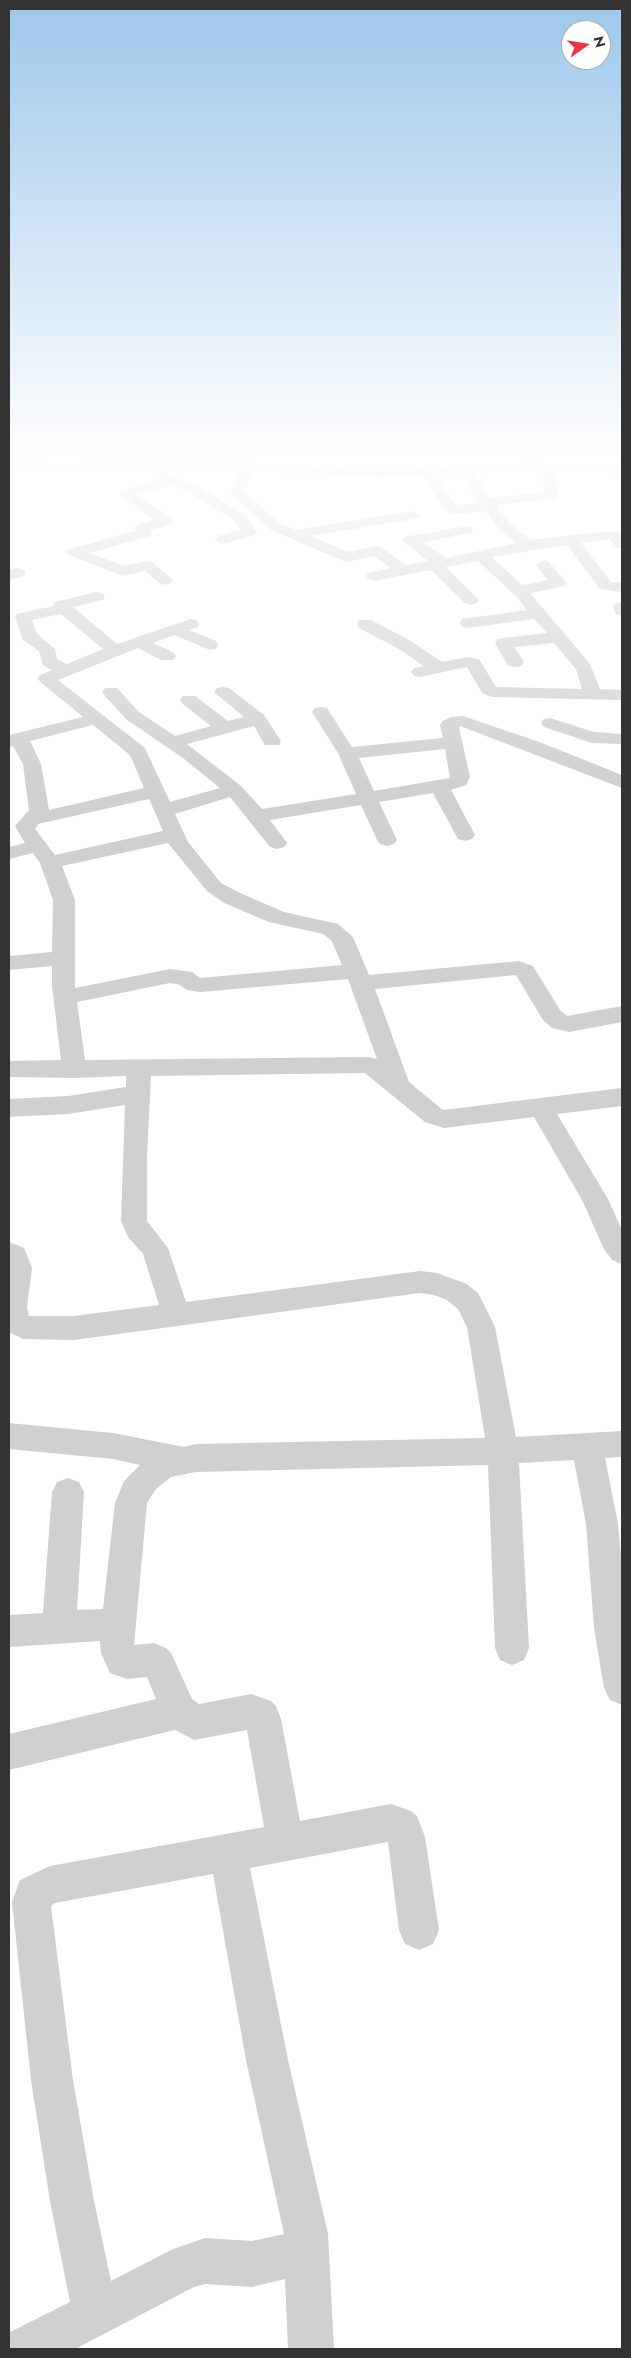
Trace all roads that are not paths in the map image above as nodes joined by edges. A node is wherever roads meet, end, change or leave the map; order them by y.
1 (108, 565) edge
2 (398, 565) edge
3 (428, 565) edge
4 (440, 565) edge
5 (493, 565) edge
6 (544, 565) dead end
7 (590, 565) edge
8 (405, 570) junction
9 (374, 576) dead end
10 (165, 580) dead end
11 (421, 581) dead end
12 (622, 587) edge
13 (519, 590) junction
14 (97, 597) dead end
15 (471, 600) dead end
16 (64, 608) junction
17 (539, 613) junction
18 (468, 623) dead end
19 (365, 624) dead end
20 (559, 637) junction
21 (139, 642) junction
22 (210, 645) dead end
23 (115, 650) junction
24 (167, 656) dead end
25 (515, 662) dead end
26 (439, 668) junction
27 (65, 670) junction
28 (420, 672) dead end
29 (111, 692) dead end
30 (223, 692) dead end
31 (592, 694) junction
32 (622, 695) edge
33 (189, 700) dead end
34 (320, 712) dead end
35 (96, 719) junction
36 (258, 719) junction
37 (550, 722) dead end
38 (225, 728) junction
39 (622, 739) edge
40 (14, 740) edge
41 (272, 740) dead end
42 (172, 742) junction
43 (453, 743) junction
44 (348, 754) junction
45 (622, 782) edge
46 (439, 786) junction
47 (234, 790) junction
48 (157, 791) junction
49 (369, 798) junction
50 (166, 810) junction
51 (257, 816) junction
52 (34, 819) junction
53 (175, 835) junction
54 (465, 835) dead end
55 (388, 840) dead end
56 (277, 843) dead end
57 (9, 853) edge
58 (44, 854) junction
59 (62, 958) junction
60 (9, 963) edge
61 (359, 977) junction
62 (65, 997) junction
63 (622, 1014) edge
64 (9, 1069) edge
65 (74, 1070) junction
66 (138, 1082) junction
67 (399, 1088) junction
68 (622, 1097) edge
69 (541, 1107) junction
70 (9, 1108) edge
71 (9, 1253) edge
72 (622, 1253) edge
73 (11, 1308) edge
74 (176, 1315) junction
75 (9, 1436) edge
76 (622, 1444) edge
77 (587, 1446) junction
78 (503, 1452) junction
79 (183, 1460) junction
80 (68, 1492) dead end
81 (119, 1624) junction
82 (59, 1628) junction
83 (9, 1631) edge
84 (512, 1648) dead end
85 (620, 1668) edge
86 (179, 1711) junction
87 (9, 1752) edge
88 (285, 1841) junction
89 (228, 1851) junction
90 (419, 1930) dead end
91 (308, 2251) junction
92 (95, 2313) junction
93 (45, 2345) edge
94 (312, 2349) edge

1 - 10 street
2 - 8 street
3 - 8 street
4 - 15 street
5 - 13 street
6 - 13 street
7 - 12 street
8 - 9 street
8 - 11 street
13 - 17 street
14 - 16 street
16 - 23 street
16 - 27 street
17 - 18 street
17 - 20 street
19 - 26 street
20 - 25 street
20 - 31 street
21 - 22 street
21 - 23 street
21 - 24 street
23 - 27 street
26 - 28 street
26 - 31 street
27 - 35 street
29 - 42 street
30 - 36 street
31 - 32 street
33 - 38 street
34 - 44 street
35 - 40 street
35 - 48 street
36 - 38 street
36 - 41 street
37 - 39 street
38 - 42 street
40 - 52 street
42 - 47 street
43 - 44 street
43 - 45 street
43 - 46 street
44 - 49 street
46 - 49 street
46 - 54 street
47 - 50 street
47 - 51 street
48 - 50 street
48 - 52 street
49 - 51 street
49 - 55 street
50 - 53 street
51 - 56 street
52 - 58 street
53 - 58 street
53 - 61 street
57 - 58 street
58 - 59 street
59 - 60 street
59 - 62 street
61 - 62 street
61 - 63 street
61 - 67 street
62 - 65 street
64 - 65 street
65 - 66 street
66 - 67 street
66 - 70 street
66 - 74 street
67 - 69 street
68 - 69 street
69 - 72 street
71 - 73 street
73 - 74 street
74 - 78 street
75 - 79 street
76 - 77 street
77 - 78 street
77 - 85 street
78 - 79 street
78 - 84 street
79 - 81 street
80 - 82 street
81 - 82 street
81 - 86 street
82 - 83 street
86 - 87 street
86 - 88 street
88 - 89 street
88 - 90 street
89 - 91 street
89 - 92 street
91 - 92 street
91 - 94 street
92 - 93 street

